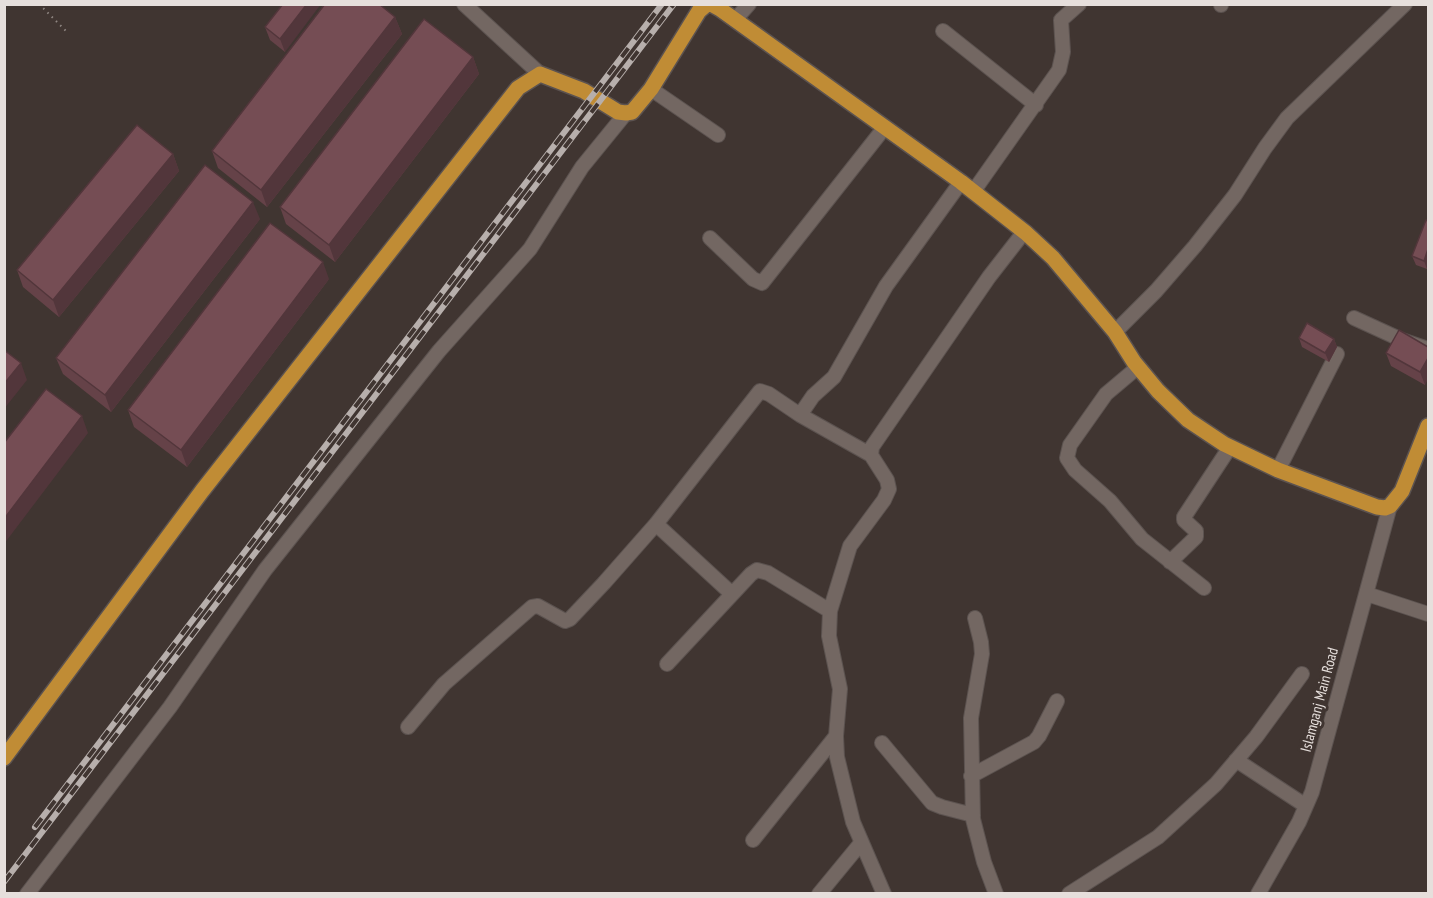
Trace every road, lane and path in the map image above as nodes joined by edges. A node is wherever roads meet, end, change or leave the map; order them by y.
1 (39, 4) edge
2 (464, 4) edge
3 (709, 4) edge
4 (749, 4) edge
5 (1079, 4) edge
6 (1405, 4) edge
7 (735, 20) junction
8 (943, 31) dead end
9 (66, 32) dead end
10 (540, 74) junction
11 (651, 89) junction
12 (1036, 105) junction
13 (626, 113) junction
14 (885, 127) junction
15 (718, 135) dead end
16 (967, 187) junction
17 (1024, 232) junction
18 (710, 238) dead end
19 (1354, 318) dead end
20 (1115, 332) junction
21 (1428, 349) edge
22 (1337, 354) dead end
23 (1138, 367) junction
24 (800, 415) junction
25 (1428, 426) edge
26 (1230, 447) junction
27 (871, 455) junction
28 (1278, 470) junction
29 (1390, 506) junction
30 (656, 524) junction
31 (1170, 562) junction
32 (1204, 588) dead end
33 (732, 594) junction
34 (1367, 594) junction
35 (830, 611) junction
36 (1428, 614) edge
37 (975, 618) dead end
38 (667, 664) dead end
39 (1302, 674) dead end
40 (1057, 701) dead end
41 (408, 727) dead end
42 (836, 736) junction
43 (882, 743) dead end
44 (4, 758) edge
45 (1236, 760) junction
46 (971, 776) junction
47 (1306, 806) junction
48 (973, 815) junction
49 (753, 840) dead end
50 (861, 843) junction
51 (1093, 887) edge
52 (27, 894) edge
53 (819, 894) edge
54 (884, 894) edge
55 (996, 894) edge
56 (1069, 894) edge
57 (1258, 894) edge

1 - 9 path
2 - 10 street
3 - 7 main road
3 - 11 main road
4 - 7 street
5 - 12 street
6 - 20 street
7 - 14 main road
8 - 12 street
10 - 13 main road
10 - 44 main road
11 - 13 main road
11 - 15 street
12 - 16 street
13 - 52 street
14 - 16 main road
14 - 18 street
16 - 17 main road
16 - 24 street
17 - 20 main road
17 - 27 street
19 - 21 street
20 - 23 main road
22 - 28 street
23 - 26 main road
23 - 31 street
24 - 27 street
24 - 30 street
25 - 29 main road
26 - 28 main road
26 - 31 street
27 - 35 street
28 - 29 main road
29 - 34 street, Islamganj Main Road
30 - 33 street
30 - 41 street
31 - 32 street
33 - 35 street
33 - 38 street
34 - 36 street
34 - 47 street, Islamganj Main Road
35 - 42 street
37 - 46 street
39 - 45 street
40 - 46 street
42 - 49 street
42 - 50 street
43 - 48 street
45 - 47 street
45 - 51 street
46 - 48 street
47 - 57 street, Islamganj Main Road
48 - 55 street
50 - 53 street
50 - 54 street
51 - 56 street

